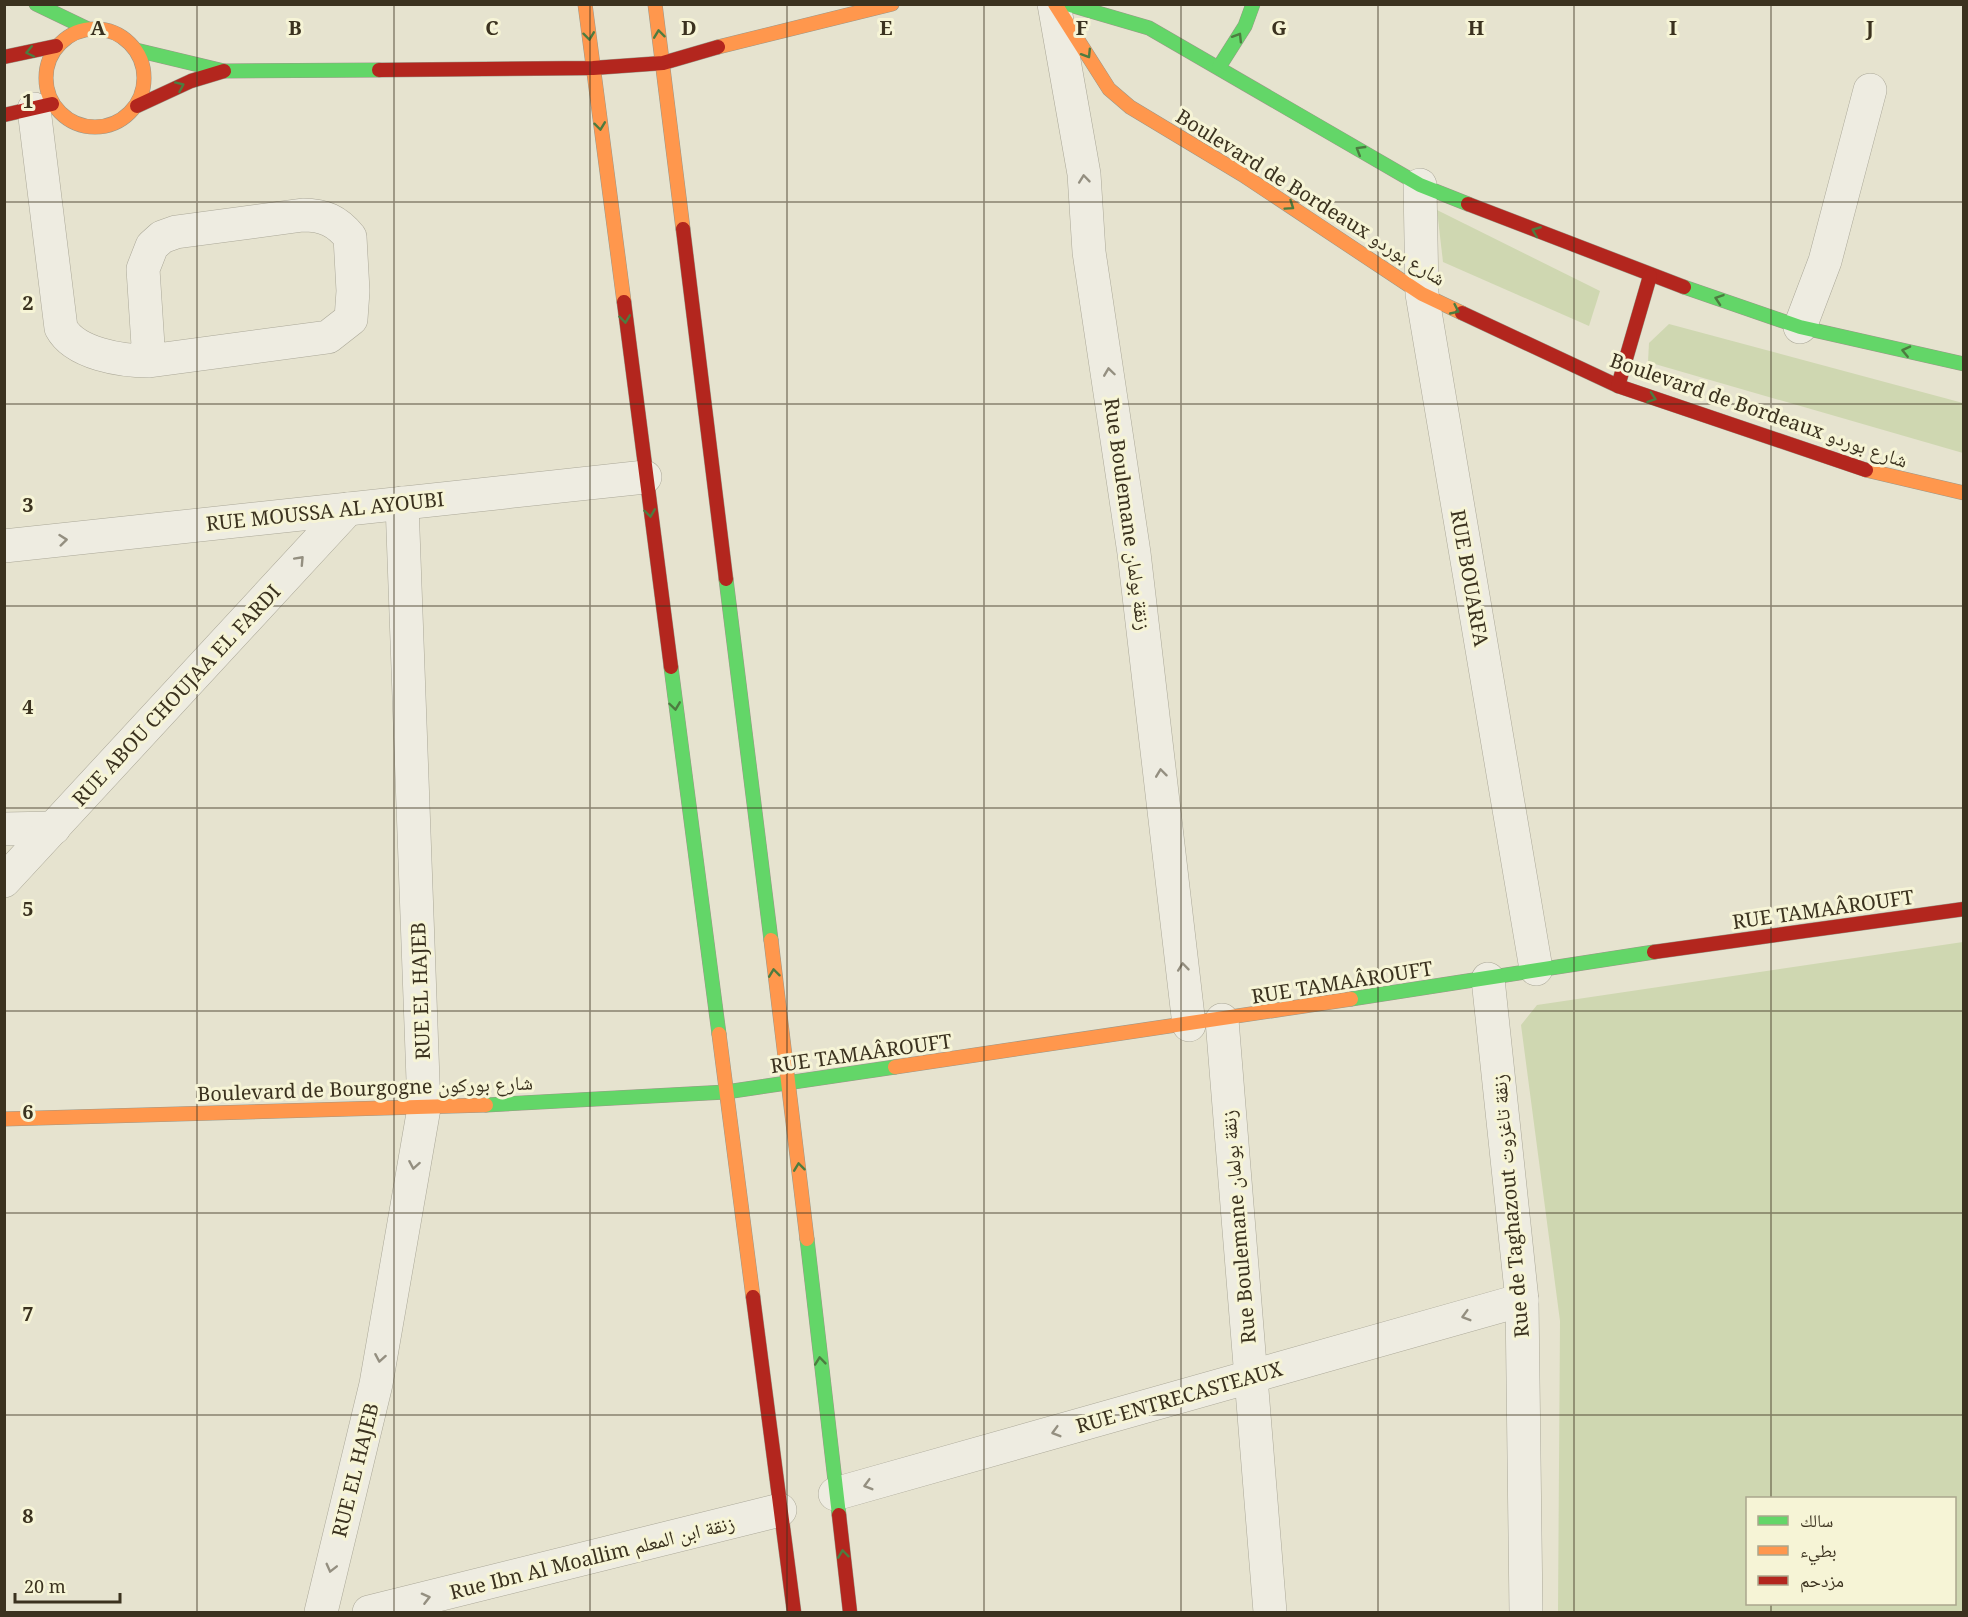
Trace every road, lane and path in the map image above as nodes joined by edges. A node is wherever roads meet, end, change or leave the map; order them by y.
1 (34, 4) edge
2 (585, 4) edge
3 (655, 4) edge
4 (892, 4) edge
5 (1054, 4) edge
6 (1067, 4) edge
7 (1252, 4) edge
8 (88, 29) junction
9 (60, 43) junction
10 (136, 50) junction
11 (4, 57) edge
12 (663, 63) junction
13 (1220, 67) junction
14 (593, 68) junction
15 (224, 71) junction
16 (1870, 90) dead end
17 (137, 106) junction
18 (30, 110) edge
19 (1419, 185) junction
20 (1650, 276) junction
21 (1422, 294) junction
22 (1800, 327) junction
23 (149, 360) junction
24 (1964, 364) edge
25 (1618, 386) junction
26 (645, 477) junction
27 (1964, 493) edge
28 (402, 503) junction
29 (348, 509) junction
30 (4, 546) edge
31 (54, 828) junction
32 (4, 829) edge
33 (4, 881) edge
34 (1964, 909) edge
35 (1536, 969) junction
36 (1488, 979) junction
37 (1222, 1020) junction
38 (1189, 1025) junction
39 (788, 1084) junction
40 (726, 1092) junction
41 (424, 1108) junction
42 (4, 1119) edge
43 (1522, 1300) junction
44 (1250, 1377) junction
45 (835, 1494) junction
46 (780, 1510) junction
47 (321, 1612) edge
48 (369, 1612) edge
49 (794, 1612) edge
50 (850, 1612) edge
51 (1270, 1612) edge
52 (1526, 1612) edge

1 - 8 main road
1 - 9 main road
2 -> 14 main road
12 -> 3 main road
4 - 12 main road
5 -> 21 main road, Boulevard de Bordeaux شارع بوردو
38 -> 5 street, Rue Boulemane زنقة بولمان
6 - 13 main road
13 -> 7 main road
8 - 9 main road
8 - 10 main road
9 -> 11 main road
9 - 18 main road
10 - 15 main road
10 - 17 main road
12 - 14 main road
39 -> 12 main road
19 -> 13 main road
14 - 15 main road
14 -> 26 main road
17 -> 15 main road
16 - 22 street
17 - 18 main road
18 - 23 street
20 -> 19 main road
19 - 21 street, RUE BOUARFA
22 -> 20 main road
20 - 25 main road
21 -> 25 main road, Boulevard de Bordeaux شارع بوردو
21 - 35 street, RUE BOUARFA
24 -> 22 main road
23 - 23 street
25 -> 27 main road, Boulevard de Bordeaux شارع بوردو
26 - 28 street, RUE MOUSSA AL AYOUBI
26 -> 40 main road
28 - 29 street, RUE MOUSSA AL AYOUBI
28 - 41 street, RUE EL HAJEB
30 -> 29 street, RUE MOUSSA AL AYOUBI
31 -> 29 street, RUE ABOU CHOUJAA EL FARDI
31 - 32 street
31 - 33 street, RUE ABOU CHOUJAA EL FARDI
34 - 35 main road, RUE TAMAÂROUFT
35 - 36 main road, RUE TAMAÂROUFT
36 - 37 main road, RUE TAMAÂROUFT
36 - 43 street, Rue de Taghazout زنقة تاغزوت
37 - 38 main road, RUE TAMAÂROUFT
37 - 44 street, Rue Boulemane زنقة بولمان
38 - 39 main road, RUE TAMAÂROUFT
39 - 40 main road, RUE TAMAÂROUFT
45 -> 39 main road
40 - 41 main road, Boulevard de Bourgogne شارع بوركون
40 - 46 main road
41 - 42 main road, Boulevard de Bourgogne شارع بوركون
41 -> 47 street, RUE EL HAJEB
43 -> 44 street, RUE ENTRECASTEAUX
43 - 52 street, Rue de Taghazout زنقة تاغزوت
44 -> 45 street, RUE ENTRECASTEAUX
44 - 51 street, Rue Boulemane زنقة بولمان
50 -> 45 main road
48 -> 46 street, Rue Ibn Al Moallim زنقة ابن المعلم
46 - 49 main road

